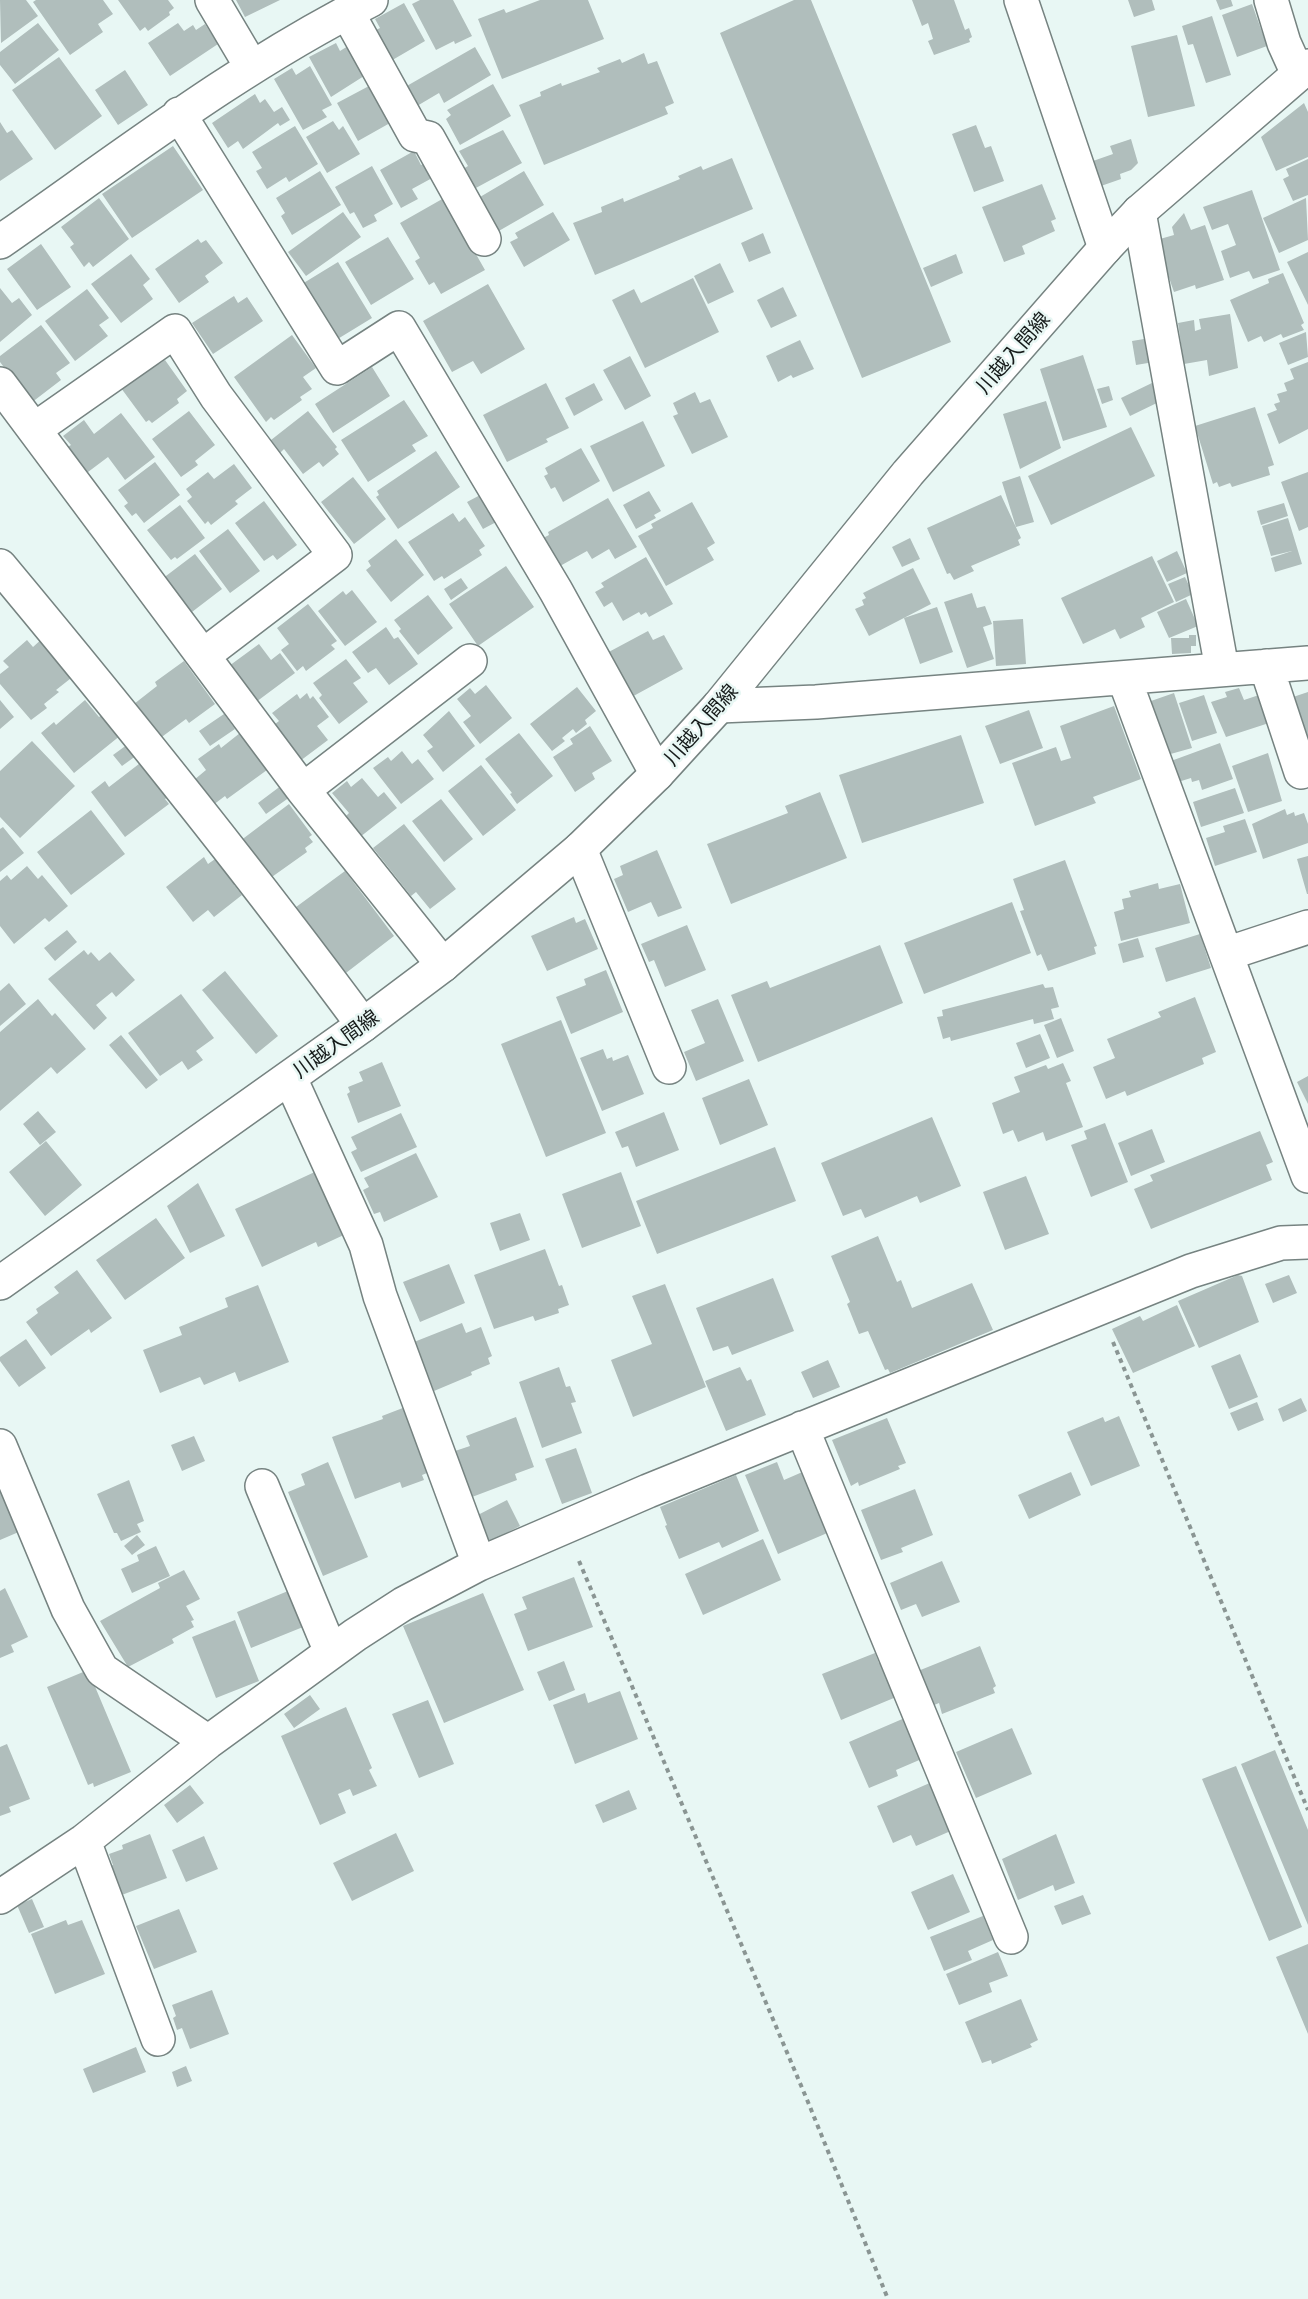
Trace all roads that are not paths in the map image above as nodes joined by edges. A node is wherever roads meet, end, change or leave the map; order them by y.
1 (212, 0) edge
2 (1021, 0) edge
3 (1271, 0) edge
4 (359, 6) edge
5 (251, 66) junction
6 (1303, 70) edge
7 (179, 114) junction
8 (1139, 212) junction
9 (484, 239) dead end
10 (0, 242) edge
11 (1105, 249) junction
12 (0, 384) edge
13 (35, 429) junction
14 (0, 566) edge
15 (204, 655) junction
16 (470, 661) dead end
17 (1308, 663) edge
18 (1266, 666) junction
19 (1222, 669) junction
20 (1124, 678) junction
21 (719, 706) junction
22 (1301, 772) dead end
23 (657, 774) junction
24 (303, 790) junction
25 (580, 849) junction
26 (1308, 927) edge
27 (1226, 954) junction
28 (443, 964) junction
29 (363, 1025) junction
30 (669, 1067) dead end
31 (290, 1078) junction
32 (1308, 1176) edge
33 (1308, 1242) edge
34 (0, 1283) edge
35 (802, 1428) junction
36 (0, 1446) edge
37 (262, 1486) dead end
38 (479, 1564) junction
39 (331, 1652) junction
40 (208, 1742) junction
41 (84, 1841) junction
42 (0, 1897) edge
43 (1011, 1937) dead end
44 (158, 2039) dead end

1 - 5 street
2 - 11 street
3 - 6 street
4 - 5 street
4 - 9 street
5 - 7 street
6 - 8 street, 川越入間線
7 - 10 street
7 - 23 street
8 - 11 street, 川越入間線
8 - 19 street
11 - 21 street, 川越入間線
12 - 13 street
13 - 15 street
13 - 15 street
14 - 29 street
15 - 24 street
16 - 24 street
17 - 18 street
18 - 19 street
18 - 22 street
19 - 20 street
20 - 21 street
20 - 27 street
21 - 23 street, 川越入間線
23 - 25 street, 川越入間線
24 - 28 street
25 - 28 street, 川越入間線
25 - 30 street
26 - 27 street
27 - 32 street
28 - 29 street, 川越入間線
29 - 31 street, 川越入間線
31 - 34 street, 川越入間線
31 - 38 street
33 - 35 street
35 - 38 street
35 - 43 street
36 - 40 street
37 - 39 street
38 - 39 street
39 - 40 street
40 - 41 street
41 - 42 street
41 - 44 street

